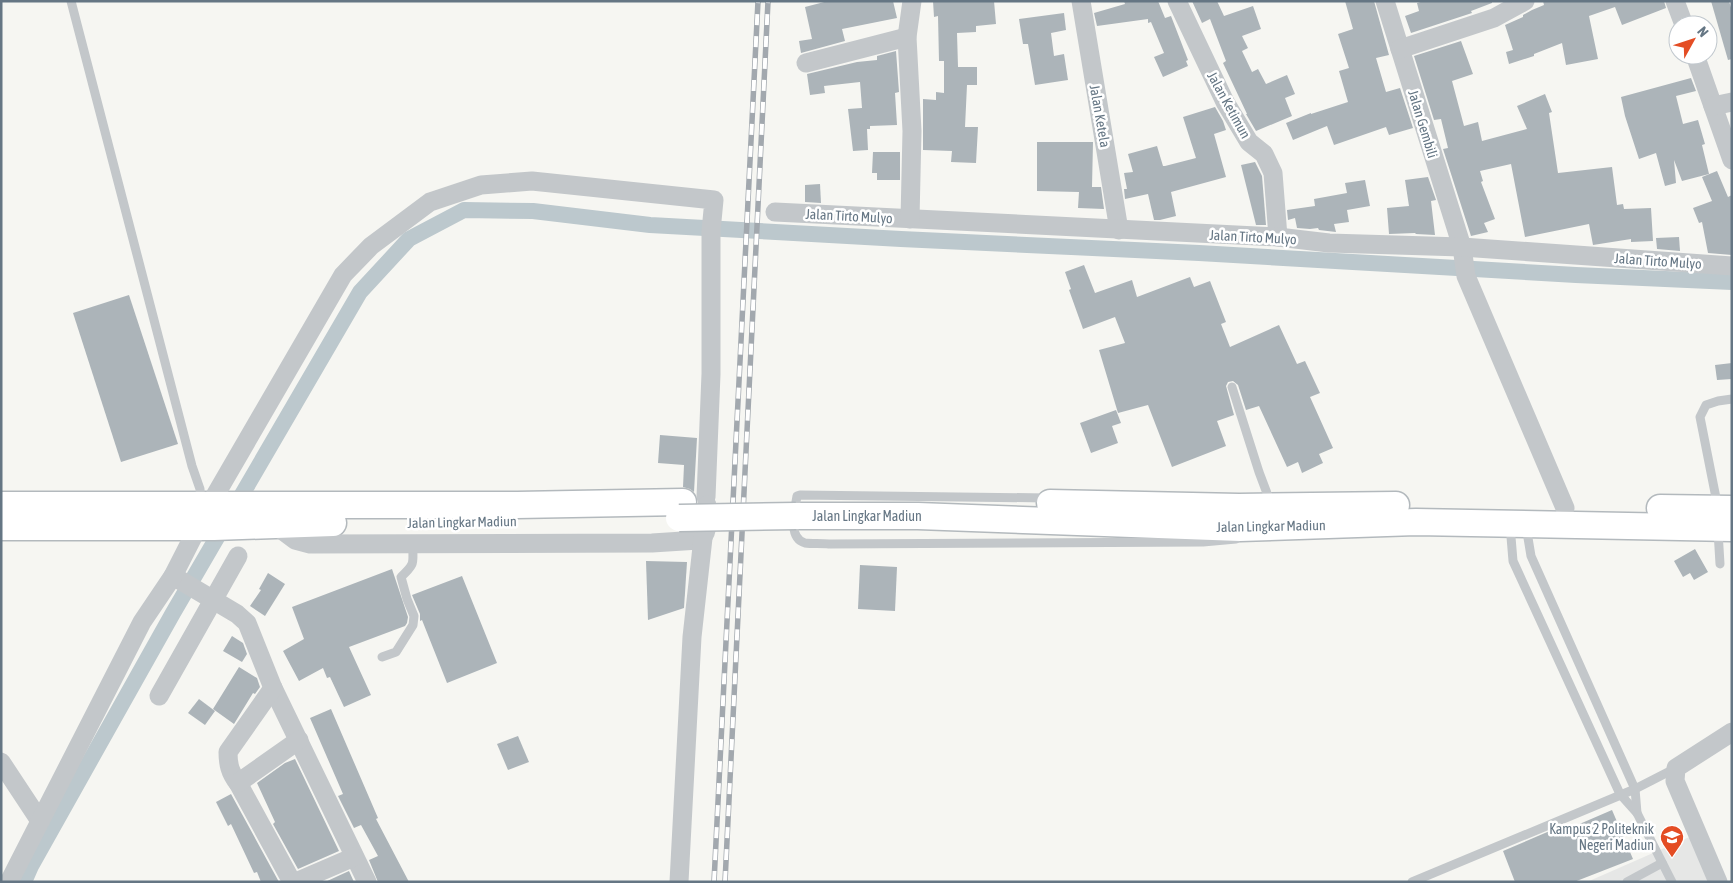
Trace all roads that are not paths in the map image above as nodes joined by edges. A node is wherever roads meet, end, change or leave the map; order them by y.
1 (71, 1) edge
2 (912, 1) edge
3 (1081, 1) edge
4 (1177, 1) edge
5 (1385, 1) edge
6 (1525, 1) edge
7 (1675, 1) edge
8 (1680, 15) edge
9 (907, 37) junction
10 (1400, 49) junction
11 (806, 63) dead end
12 (1699, 65) edge
13 (1732, 102) edge
14 (1713, 106) junction
15 (1732, 160) edge
16 (775, 212) dead end
17 (910, 219) junction
18 (1119, 230) junction
19 (1278, 237) junction
20 (1462, 249) junction
21 (1732, 266) edge
22 (1232, 387) dead end
23 (1732, 399) edge
24 (706, 497) junction
25 (1238, 507) junction
26 (1565, 508) junction
27 (208, 514) junction
28 (1268, 514) junction
29 (277, 515) junction
30 (10, 516) edge
31 (1725, 518) edge
32 (1518, 523) junction
33 (703, 538) junction
34 (413, 544) junction
35 (238, 556) dead end
36 (1720, 564) dead end
37 (177, 578) junction
38 (213, 599) junction
39 (382, 657) dead end
40 (1577, 658) junction
41 (1561, 664) junction
42 (273, 688) junction
43 (159, 696) dead end
44 (1732, 732) edge
45 (299, 740) junction
46 (1, 762) edge
47 (1676, 768) junction
48 (238, 783) junction
49 (1634, 789) junction
50 (1620, 794) junction
51 (1637, 813) junction
52 (40, 821) junction
53 (354, 857) junction
54 (1662, 863) junction
55 (1671, 879) edge
56 (9, 882) edge
57 (292, 882) edge
58 (296, 882) edge
59 (366, 882) edge
60 (679, 882) edge
61 (1412, 882) edge
62 (1627, 882) edge
63 (1678, 882) edge
64 (1718, 882) edge

1 - 27 lane
2 - 9 street
3 - 18 street, Jalan Ketela
4 - 19 street, Jalan Ketimun
5 - 10 street, Jalan Gembili
6 - 10 street
7 - 8 street
9 - 11 street
9 - 17 street
10 - 20 street, Jalan Gembili
12 - 14 street
13 - 14 street
14 - 15 street
16 - 17 street, Jalan Tirto Mulyo
17 - 18 street, Jalan Tirto Mulyo
18 - 19 street, Jalan Tirto Mulyo
19 - 20 street, Jalan Tirto Mulyo
20 - 21 street, Jalan Tirto Mulyo
20 - 26 street, Jalan Gembili
22 - 28 lane
23 - 31 lane
24 - 27 street
24 - 29 street
24 - 33 street
25 - 28 main road, Jalan Lingkar Madiun
25 - 28 lane
25 - 29 main road, Jalan Lingkar Madiun
26 - 28 main road, Jalan Lingkar Madiun
26 - 31 main road, Jalan Lingkar Madiun
27 - 29 main road, Jalan Lingkar Madiun
27 - 30 main road, Jalan Lingkar Madiun
27 - 37 street
28 - 32 main road, Jalan Lingkar Madiun
29 - 34 street
31 - 32 main road, Jalan Lingkar Madiun
31 - 36 lane
32 - 40 lane
32 - 41 lane
33 - 34 street
33 - 60 street
34 - 39 lane
35 - 38 street
37 - 38 street
37 - 52 street
38 - 42 street
38 - 43 street
40 - 41 lane
40 - 49 lane
41 - 50 lane
42 - 45 street
42 - 48 street
44 - 47 street
45 - 48 street
45 - 53 street
46 - 52 street
47 - 49 lane
47 - 64 street
48 - 57 street
49 - 50 lane
49 - 51 lane
50 - 51 lane
50 - 61 lane
51 - 54 lane
52 - 56 street
53 - 58 street
53 - 59 street
54 - 55 lane
54 - 62 lane
55 - 63 lane

